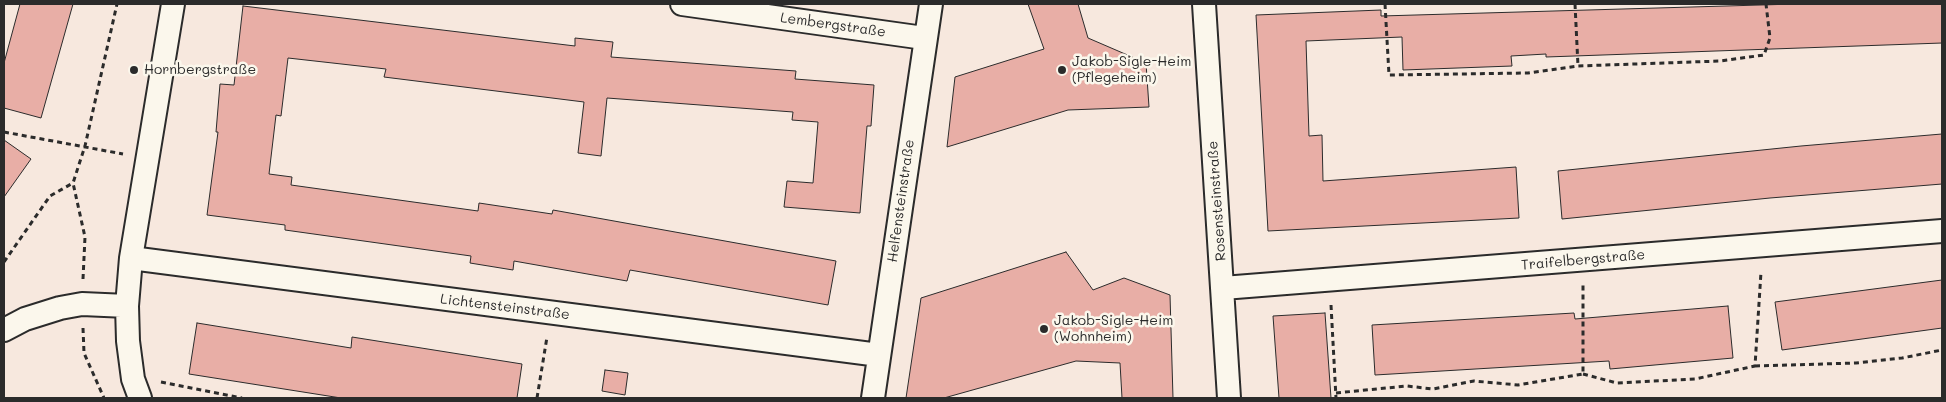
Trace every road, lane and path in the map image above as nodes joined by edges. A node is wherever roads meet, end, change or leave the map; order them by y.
1 (117, 4) edge
2 (173, 4) edge
3 (682, 4) edge
4 (931, 4) edge
5 (1204, 4) edge
6 (1385, 4) edge
7 (1575, 4) edge
8 (1766, 4) edge
9 (924, 38) junction
10 (1578, 66) junction
11 (4, 132) edge
12 (85, 146) junction
13 (148, 159) junction
14 (73, 183) junction
15 (1942, 231) edge
16 (1763, 245) junction
17 (131, 258) junction
18 (1583, 260) junction
19 (4, 262) edge
20 (1330, 280) junction
21 (1223, 288) junction
22 (82, 304) junction
23 (127, 306) junction
24 (551, 313) junction
25 (4, 330) edge
26 (1942, 350) edge
27 (879, 355) junction
28 (1755, 366) junction
29 (1583, 374) junction
30 (137, 389) edge
31 (1336, 393) junction
32 (104, 398) edge
33 (242, 398) edge
34 (537, 398) edge
35 (873, 398) edge
36 (1229, 398) edge
37 (1336, 398) edge

1 - 12 path
2 - 13 street
3 - 9 street, Lembergstraße
4 - 9 street, Helfensteinstraße
5 - 21 street, Rosensteinstraße
6 - 10 path
7 - 10 path
8 - 10 path
9 - 27 street, Helfensteinstraße
11 - 12 path
12 - 13 path
12 - 14 path
13 - 17 street
14 - 19 path
14 - 22 path
15 - 16 street, Traifelbergstraße
16 - 18 street, Traifelbergstraße
16 - 28 path
17 - 23 street
17 - 24 street, Lichtensteinstraße
18 - 20 street, Traifelbergstraße
18 - 29 path
20 - 21 street, Traifelbergstraße
20 - 31 path
21 - 36 street, Rosensteinstraße
22 - 23 street
22 - 25 street
22 - 32 path
23 - 30 street
24 - 27 street, Lichtensteinstraße
24 - 34 path
26 - 28 path
27 - 35 street, Helfensteinstraße
28 - 29 path
29 - 31 path
30 - 33 path
31 - 37 path

